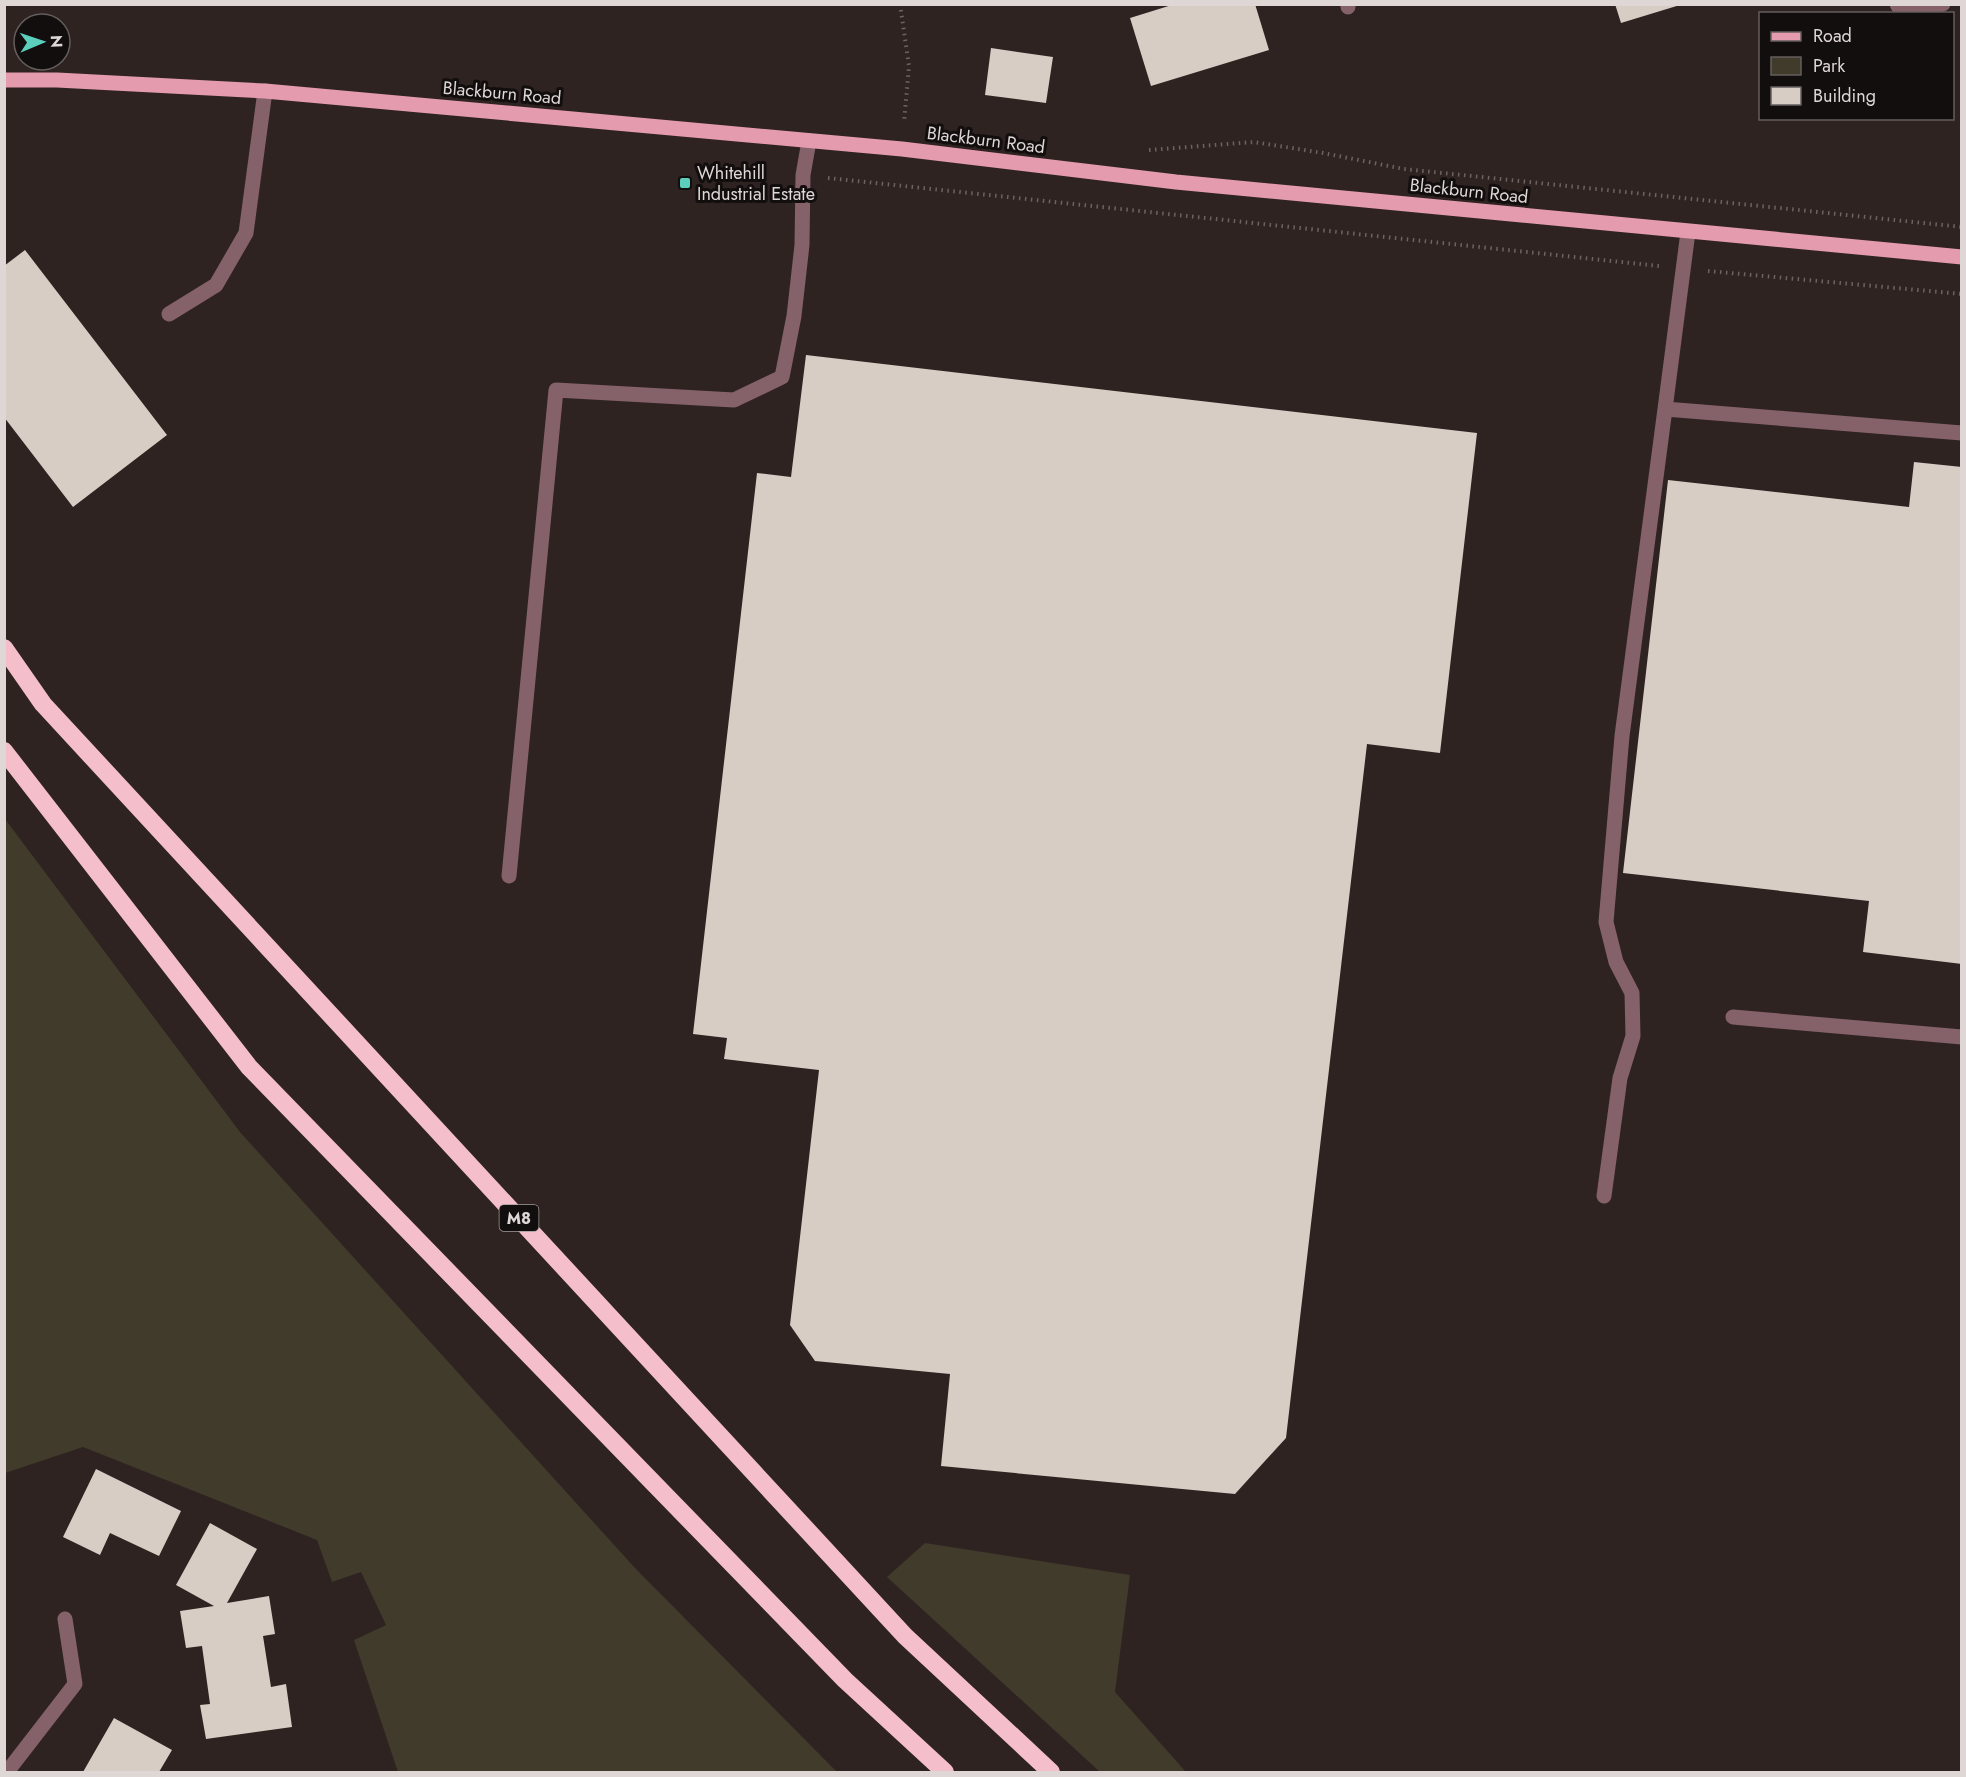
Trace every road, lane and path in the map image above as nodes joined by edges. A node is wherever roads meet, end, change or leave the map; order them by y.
1 (900, 4) edge
2 (1897, 4) edge
3 (1943, 4) edge
4 (4, 80) edge
5 (265, 91) junction
6 (809, 141) junction
7 (902, 149) junction
8 (1147, 150) dead end
9 (803, 175) junction
10 (1962, 227) edge
11 (1688, 232) junction
12 (1962, 257) edge
13 (1683, 268) junction
14 (1962, 294) edge
15 (169, 314) dead end
16 (1665, 409) junction
17 (1962, 433) edge
18 (4, 648) edge
19 (4, 751) edge
20 (509, 876) dead end
21 (1732, 1017) dead end
22 (1962, 1037) edge
23 (1604, 1196) dead end
24 (65, 1619) dead end
25 (7, 1773) edge
26 (945, 1773) edge
27 (1050, 1773) edge

1 - 7 path
2 - 3 street
4 - 5 main road, Blackburn Road
5 - 6 main road, Blackburn Road
5 - 15 street
6 - 7 main road, Blackburn Road
6 - 9 street
7 - 11 main road, Blackburn Road
8 - 10 path
9 - 13 path
9 - 20 street
11 - 12 main road, Blackburn Road
11 - 13 street
13 - 14 path
13 - 16 street
16 - 17 street
16 - 23 street
18 - 27 highway, M8
19 - 26 highway
21 - 22 street
24 - 25 street

